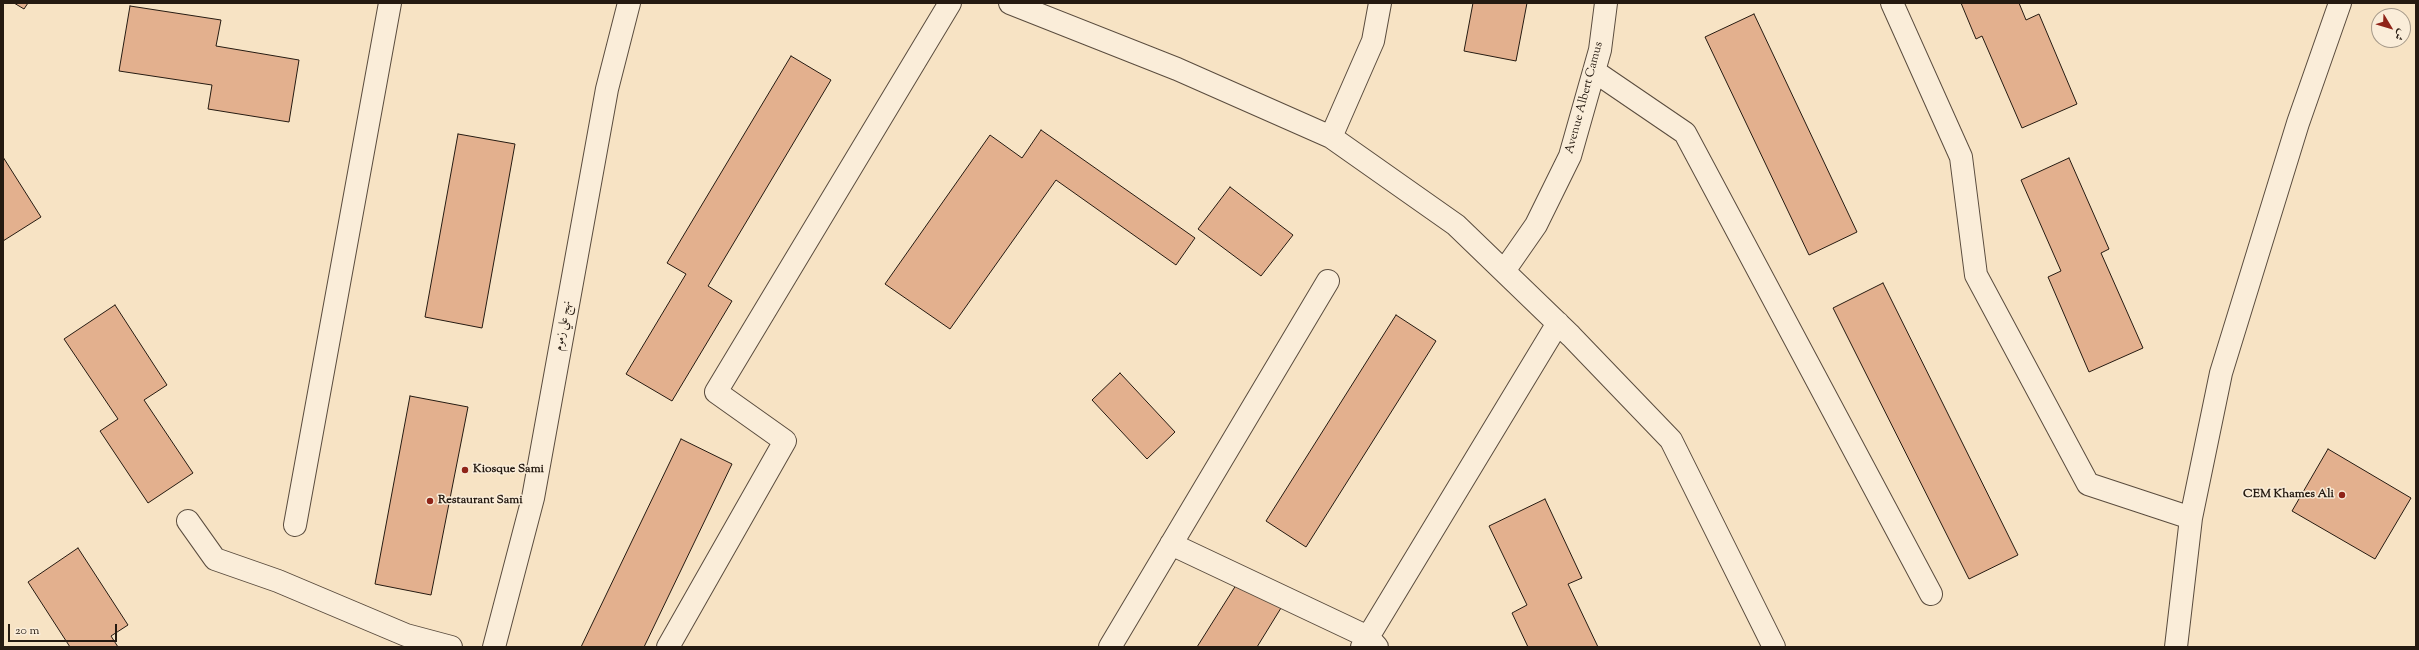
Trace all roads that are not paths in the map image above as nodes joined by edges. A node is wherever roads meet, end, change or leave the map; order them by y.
1 (390, 3) edge
2 (629, 3) edge
3 (950, 3) edge
4 (1010, 3) edge
5 (1380, 3) edge
6 (1606, 3) edge
7 (1892, 3) edge
8 (2340, 3) edge
9 (1594, 71) junction
10 (1331, 137) junction
11 (1504, 271) junction
12 (1328, 281) dead end
13 (1558, 323) junction
14 (2191, 518) junction
15 (188, 521) dead end
16 (295, 525) dead end
17 (1171, 544) junction
18 (1931, 594) dead end
19 (1369, 644) edge
20 (451, 647) edge
21 (494, 647) edge
22 (668, 647) edge
23 (1110, 647) edge
24 (1774, 647) edge
25 (2176, 647) edge

1 - 16 street
2 - 21 street, نهج علي زموم
3 - 22 street
4 - 10 street
5 - 10 street
6 - 9 street, Avenue Albert Camus
7 - 14 street
8 - 14 street
9 - 11 street, Avenue Albert Camus
9 - 18 street
10 - 11 street
11 - 13 street
12 - 17 street
13 - 19 street
13 - 24 street
14 - 25 street
15 - 20 street
17 - 19 street
17 - 23 street

